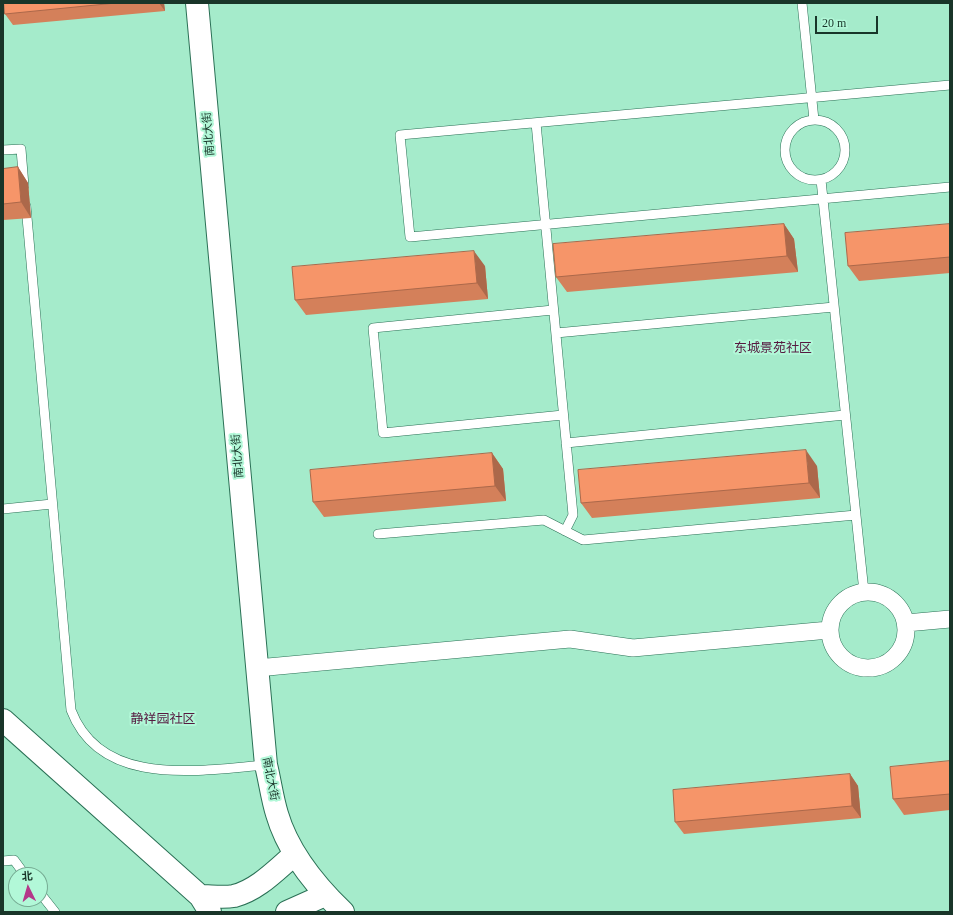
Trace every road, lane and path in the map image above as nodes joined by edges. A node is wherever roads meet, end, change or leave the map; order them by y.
1 (197, 3) edge
2 (802, 3) edge
3 (950, 85) edge
4 (814, 120) junction
5 (536, 123) junction
6 (3, 150) edge
7 (821, 180) junction
8 (950, 187) edge
9 (834, 307) junction
10 (553, 310) junction
11 (556, 333) junction
12 (563, 415) junction
13 (845, 415) junction
14 (566, 443) junction
15 (52, 504) junction
16 (3, 509) edge
17 (856, 515) junction
18 (566, 531) junction
19 (378, 534) dead end
20 (864, 592) junction
21 (950, 619) edge
22 (906, 623) junction
23 (830, 630) junction
24 (257, 668) junction
25 (3, 720) edge
26 (266, 765) junction
27 (295, 854) junction
28 (3, 861) edge
29 (19, 867) edge
30 (325, 895) junction
31 (48, 903) edge
32 (205, 904) edge
33 (55, 912) edge
34 (287, 912) edge
35 (343, 912) edge

1 - 24 street, 南北大街
2 - 4 lane
3 - 5 lane
4 - 7 lane
4 - 7 lane
5 - 8 lane
5 - 10 lane
6 - 15 lane
7 - 9 lane
9 - 11 lane
9 - 13 lane
10 - 11 lane
10 - 12 lane
11 - 12 lane
12 - 14 lane
13 - 14 lane
13 - 17 lane
14 - 18 lane
15 - 16 lane
15 - 26 lane
17 - 18 lane
17 - 20 lane
18 - 19 lane
20 - 22 street
20 - 23 street
21 - 22 street
22 - 23 street
23 - 24 street
24 - 26 street, 南北大街
25 - 32 street
26 - 27 street, 南北大街
27 - 30 street, 南北大街
27 - 32 street
28 - 29 lane
30 - 34 street
30 - 35 street, 南北大街
31 - 33 lane

